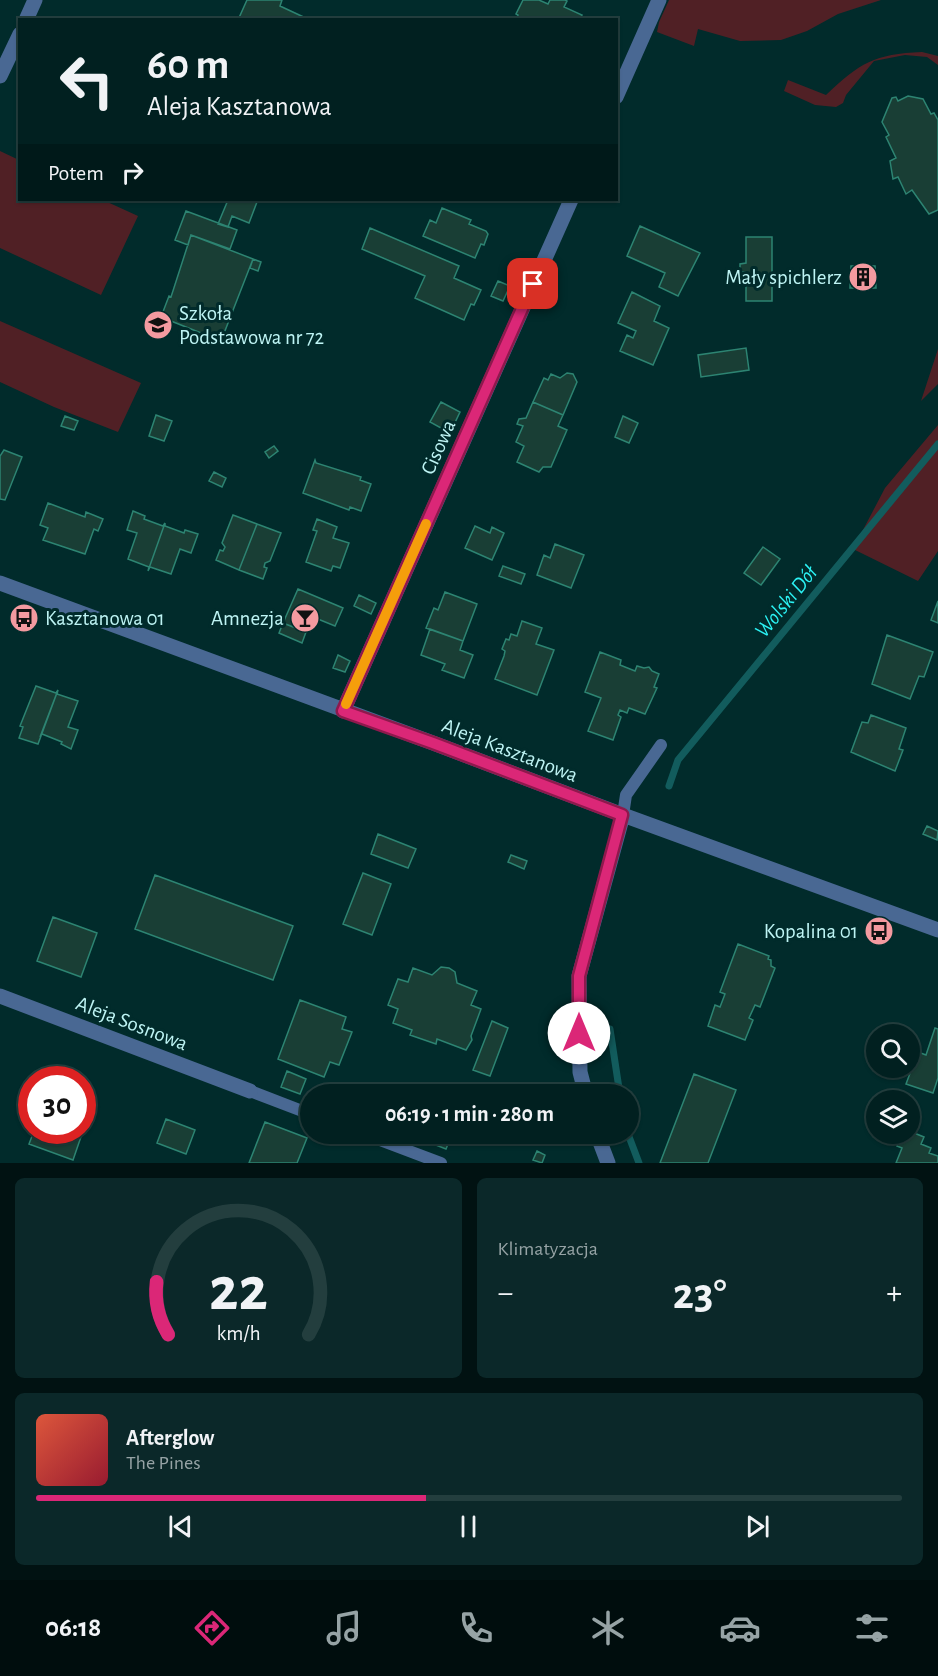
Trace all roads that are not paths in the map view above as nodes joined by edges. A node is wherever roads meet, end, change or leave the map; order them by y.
1 (35, 0) edge
2 (659, 0) edge
3 (27, 18) edge
4 (18, 38) edge
5 (0, 76) edge
6 (618, 92) edge
7 (571, 201) edge
8 (0, 583) edge
9 (343, 711) junction
10 (661, 745) dead end
11 (622, 815) junction
12 (938, 930) edge
13 (0, 996) edge
14 (583, 1084) edge
15 (250, 1091) joint
16 (300, 1110) edge
17 (391, 1144) edge
18 (601, 1144) edge
19 (441, 1163) edge
20 (608, 1163) edge

1 - 3 street
2 - 6 street
4 - 5 street
7 - 9 street, Cisowa
8 - 9 street, Aleja Kasztanowa
9 - 11 street, Aleja Kasztanowa
10 - 11 lane
11 - 12 street, Aleja Kasztanowa
11 - 14 street
13 - 15 street, Aleja Sosnowa
15 - 16 lane
17 - 19 lane
18 - 20 street

